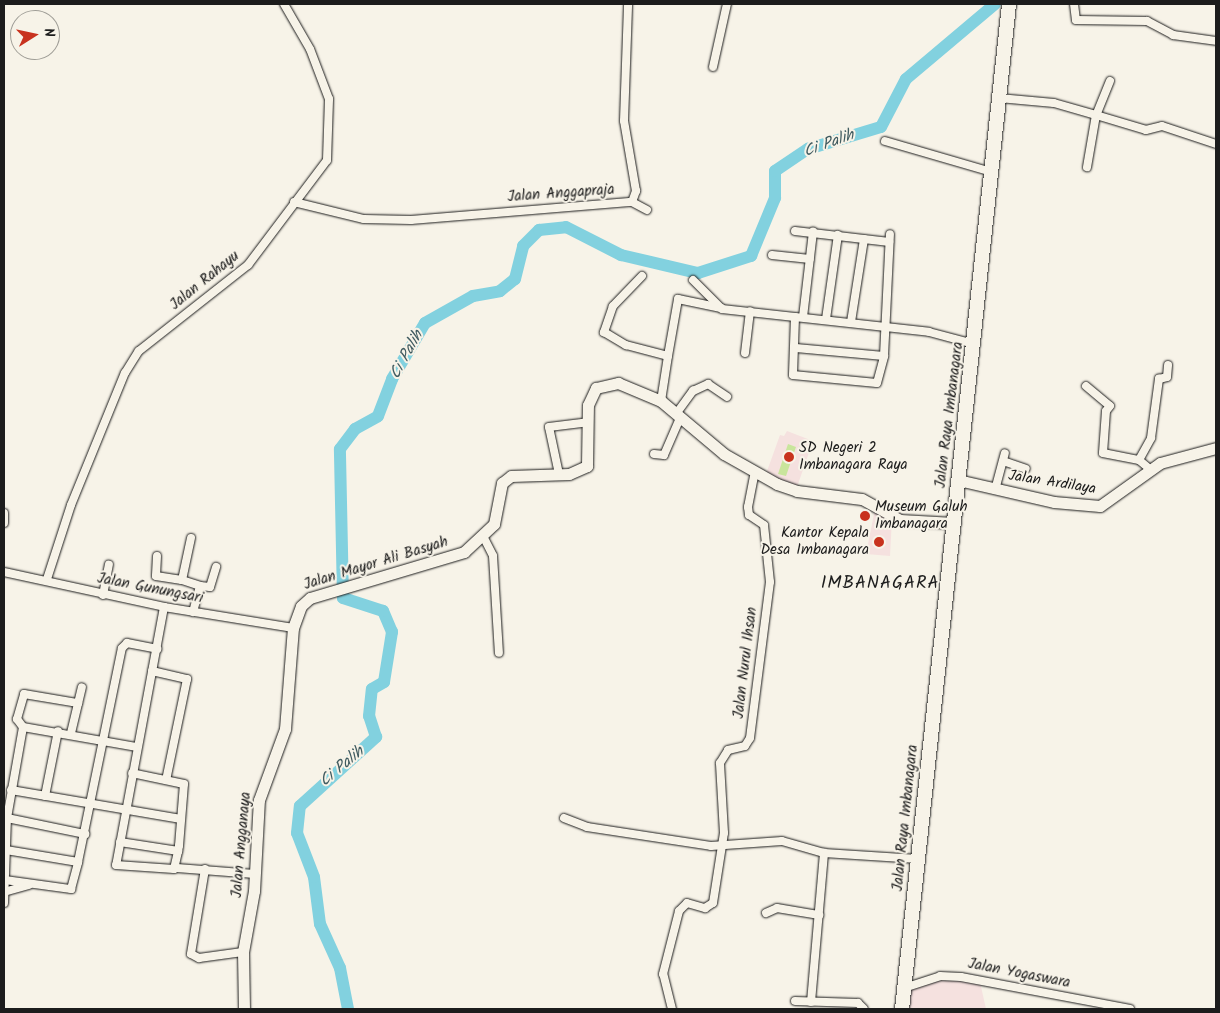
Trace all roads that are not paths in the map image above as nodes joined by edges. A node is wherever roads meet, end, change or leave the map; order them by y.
1 (284, 4) edge
2 (628, 4) edge
3 (727, 4) edge
4 (1074, 4) edge
5 (1009, 6) edge
6 (1216, 41) edge
7 (713, 67) dead end
8 (1110, 81) dead end
9 (999, 98) junction
10 (1096, 115) junction
11 (885, 141) dead end
12 (1216, 144) edge
13 (1087, 166) dead end
14 (992, 172) junction
15 (294, 202) junction
16 (632, 202) junction
17 (647, 210) dead end
18 (795, 231) dead end
19 (813, 232) junction
20 (890, 234) dead end
21 (838, 235) junction
22 (864, 239) junction
23 (889, 242) junction
24 (772, 255) dead end
25 (810, 259) junction
26 (642, 276) dead end
27 (693, 280) dead end
28 (703, 290) junction
29 (695, 302) junction
30 (722, 309) junction
31 (750, 311) junction
32 (799, 317) junction
33 (826, 319) junction
34 (851, 322) junction
35 (883, 326) junction
36 (975, 345) junction
37 (796, 348) junction
38 (745, 353) dead end
39 (668, 356) junction
40 (884, 356) junction
41 (1168, 364) dead end
42 (1086, 386) dead end
43 (727, 397) dead end
44 (661, 401) junction
45 (678, 416) junction
46 (588, 422) junction
47 (1216, 448) edge
48 (654, 454) dead end
49 (1139, 460) junction
50 (1026, 469) dead end
51 (1151, 470) junction
52 (755, 472) junction
53 (559, 474) junction
54 (958, 480) junction
55 (994, 490) junction
56 (4, 513) edge
57 (4, 523) edge
58 (954, 523) junction
59 (483, 536) junction
60 (191, 538) dead end
61 (157, 556) dead end
62 (109, 565) dead end
63 (216, 567) dead end
64 (4, 572) edge
65 (47, 580) junction
66 (182, 580) junction
67 (200, 586) junction
68 (103, 595) junction
69 (164, 607) junction
70 (194, 612) junction
71 (293, 628) junction
72 (157, 649) junction
73 (499, 652) dead end
74 (152, 671) junction
75 (82, 687) dead end
76 (78, 703) junction
77 (23, 727) junction
78 (58, 731) junction
79 (71, 733) junction
80 (104, 740) junction
81 (137, 747) junction
82 (132, 773) junction
83 (166, 780) junction
84 (11, 790) junction
85 (45, 796) junction
86 (90, 804) junction
87 (125, 810) junction
88 (7, 818) junction
89 (564, 818) dead end
90 (180, 819) junction
91 (85, 834) junction
92 (120, 842) junction
93 (723, 848) junction
94 (6, 850) junction
95 (178, 851) junction
96 (824, 853) junction
97 (918, 859) junction
98 (78, 862) junction
99 (177, 868) junction
100 (205, 869) junction
101 (255, 874) junction
102 (5, 880) junction
103 (29, 885) junction
104 (4, 892) edge
105 (4, 903) edge
106 (766, 913) dead end
107 (819, 915) junction
108 (243, 952) junction
109 (904, 988) junction
110 (795, 1000) dead end
111 (811, 1002) junction
112 (244, 1009) edge
113 (672, 1009) edge
114 (864, 1009) edge
115 (902, 1009) edge
116 (1130, 1009) edge

1 - 15 street, Jalan Rahayu
2 - 16 street, Jalan Anggapraja
3 - 7 street
4 - 6 street
5 - 9 highway, Jalan Raya Imbanagara
8 - 10 street
9 - 10 street
9 - 14 highway, Jalan Raya Imbanagara
10 - 12 street
10 - 13 street
11 - 14 street
14 - 36 highway, Jalan Raya Imbanagara
15 - 16 street, Jalan Anggapraja
15 - 65 street, Jalan Rahayu
16 - 17 street
18 - 19 street
19 - 21 street
19 - 25 street
20 - 23 street
21 - 22 street
21 - 33 street
22 - 23 street
22 - 34 street
23 - 35 street
24 - 25 street
25 - 32 street
26 - 39 street
27 - 28 street
28 - 29 street
28 - 30 street
29 - 30 street
29 - 39 street
30 - 31 street
31 - 32 street
31 - 38 street
32 - 33 street
32 - 37 street
33 - 34 street
34 - 35 street
35 - 36 street
35 - 40 street
36 - 54 highway, Jalan Raya Imbanagara
37 - 40 street
37 - 40 street
39 - 44 street
41 - 49 street
42 - 49 street
43 - 45 street
44 - 45 street, Jalan Mayor Ali Basyah
44 - 46 street, Jalan Mayor Ali Basyah
45 - 48 street
45 - 52 street, Jalan Mayor Ali Basyah
46 - 53 street, Jalan Mayor Ali Basyah
46 - 53 street
47 - 51 street, Jalan Ardilaya
49 - 51 street
50 - 55 street
51 - 55 street, Jalan Ardilaya
52 - 58 street, Jalan Mayor Ali Basyah
52 - 93 street, Jalan Nurul Ihsan
53 - 59 street, Jalan Mayor Ali Basyah
54 - 55 street, Jalan Ardilaya
54 - 58 highway, Jalan Raya Imbanagara
56 - 57 street
58 - 97 highway, Jalan Raya Imbanagara
59 - 71 street, Jalan Mayor Ali Basyah
59 - 73 street
60 - 66 street
61 - 66 street
62 - 68 street
63 - 67 street
64 - 65 street, Jalan Gunungsari
65 - 68 street, Jalan Gunungsari
66 - 67 street
67 - 70 street
68 - 69 street, Jalan Gunungsari
69 - 70 street, Jalan Gunungsari
69 - 72 street
70 - 71 street, Jalan Gunungsari
71 - 101 street, Jalan Angganaya
72 - 74 street
72 - 80 street
74 - 81 street
74 - 83 street
75 - 76 street
76 - 77 street
76 - 79 street
77 - 78 street
77 - 84 street
78 - 79 street
78 - 85 street
79 - 80 street
80 - 81 street
80 - 86 street
81 - 82 street
82 - 83 street
82 - 87 street
83 - 90 street
84 - 85 street
84 - 88 street
85 - 86 street
86 - 87 street
86 - 91 street
87 - 90 street
87 - 92 street
88 - 91 street
88 - 94 street
89 - 93 street
90 - 95 street
91 - 98 street
92 - 95 street
92 - 99 street
93 - 96 street
93 - 113 street
94 - 98 street
94 - 102 street
95 - 99 street
96 - 97 street
96 - 107 street
97 - 109 highway, Jalan Raya Imbanagara
98 - 103 street
99 - 100 street
100 - 101 street
100 - 108 street
101 - 108 street, Jalan Angganaya
102 - 103 street
102 - 104 street
103 - 104 street
104 - 105 street
106 - 107 street
107 - 111 street
108 - 112 street, Jalan Angganaya
109 - 115 highway, Jalan Raya Imbanagara
109 - 116 street, Jalan Yogaswara
110 - 111 street
111 - 114 street

